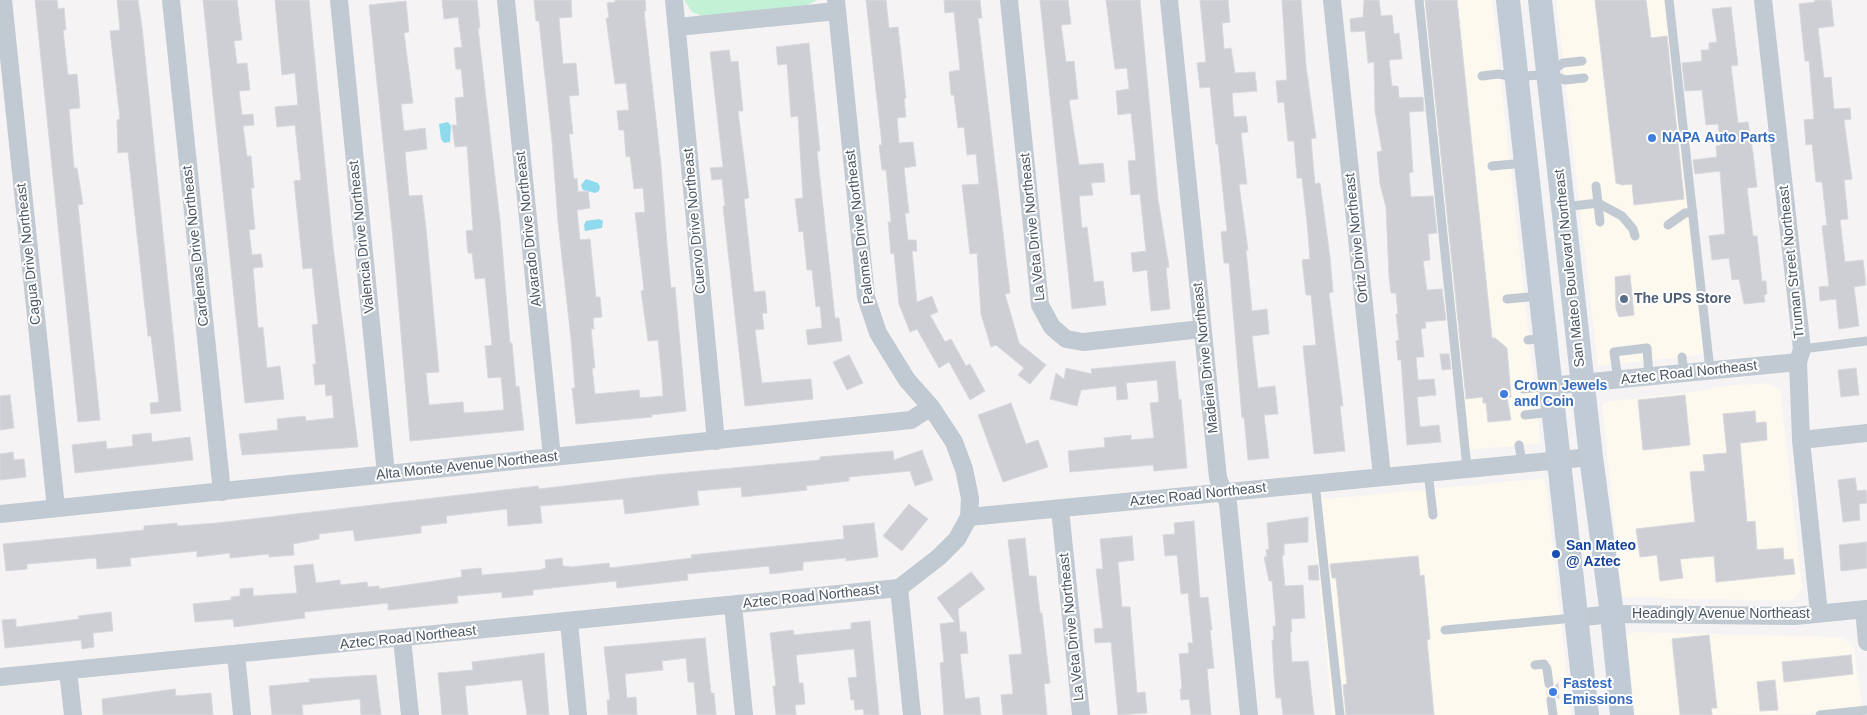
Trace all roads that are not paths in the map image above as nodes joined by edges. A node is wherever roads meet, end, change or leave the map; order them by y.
1 (3, 0) edge
2 (171, 0) edge
3 (339, 0) edge
4 (506, 0) edge
5 (674, 0) edge
6 (1009, 0) edge
7 (1169, 0) edge
8 (1332, 0) edge
9 (1419, 0) edge
10 (1508, 0) edge
11 (1540, 0) edge
12 (1669, 0) edge
13 (1762, 0) edge
14 (836, 5) edge
15 (677, 27) junction
16 (1582, 61) dead end
17 (1548, 74) junction
18 (1482, 76) dead end
19 (1516, 77) junction
20 (1584, 78) dead end
21 (1525, 163) junction
22 (1492, 166) dead end
23 (1596, 186) dead end
24 (1598, 203) junction
25 (1563, 207) junction
26 (1693, 212) junction
27 (1600, 222) dead end
28 (1668, 225) dead end
29 (1635, 236) dead end
30 (1540, 296) junction
31 (1507, 299) dead end
32 (1202, 330) junction
33 (1867, 341) edge
34 (1800, 355) junction
35 (1710, 370) junction
36 (1649, 377) junction
37 (1618, 380) junction
38 (1583, 383) junction
39 (1550, 386) junction
40 (1523, 389) dead end
41 (931, 407) junction
42 (1553, 412) junction
43 (1525, 415) dead end
44 (1867, 433) edge
45 (1801, 440) junction
46 (716, 441) junction
47 (1519, 445) dead end
48 (552, 457) junction
49 (1592, 457) junction
50 (1558, 460) junction
51 (1522, 463) junction
52 (1467, 468) junction
53 (1428, 472) junction
54 (386, 474) junction
55 (1382, 476) junction
56 (1315, 483) junction
57 (222, 492) junction
58 (1224, 492) junction
59 (56, 508) junction
60 (1060, 509) junction
61 (0, 514) edge
62 (1432, 515) dead end
63 (969, 517) junction
64 (899, 588) junction
65 (733, 605) junction
66 (1865, 609) edge
67 (1612, 614) junction
68 (1819, 614) junction
69 (1574, 618) junction
70 (568, 622) junction
71 (1445, 630) dead end
72 (402, 639) junction
73 (1867, 642) edge
74 (236, 654) junction
75 (1535, 665) dead end
76 (68, 671) junction
77 (0, 677) edge
78 (1549, 684) dead end
79 (1551, 700) dead end
80 (1867, 710) edge
81 (73, 715) edge
82 (242, 715) edge
83 (410, 715) edge
84 (578, 715) edge
85 (744, 715) edge
86 (912, 715) edge
87 (1081, 715) edge
88 (1249, 715) edge
89 (1340, 715) edge
90 (1553, 715) edge
91 (1587, 715) edge
92 (1622, 715) edge
93 (1820, 715) edge

1 - 59 street, Cagua Drive Northeast
2 - 57 street, Cardenas Drive Northeast
3 - 54 street, Valencia Drive Northeast
4 - 48 street, Alvarado Drive Northeast
5 - 15 street, Cuervo Drive Northeast
6 - 32 street, La Veta Drive Northeast
7 - 32 street, Madeira Drive Northeast
8 - 55 street, Ortiz Drive Northeast
9 - 52 lane
10 - 19 main road
11 - 17 main road, San Mateo Boulevard Northeast
12 - 26 lane
13 - 34 street, Truman Street Northeast
14 - 15 street
14 - 41 street, Palomas Drive Northeast
15 - 46 street, Cuervo Drive Northeast
16 - 17 lane
17 - 19 lane
17 - 20 lane
17 - 25 main road, San Mateo Boulevard Northeast
18 - 19 lane
19 - 21 main road
21 - 22 lane
21 - 30 main road
23 - 24 lane
24 - 25 lane
24 - 27 lane
24 - 29 lane
25 - 38 main road, San Mateo Boulevard Northeast
26 - 28 lane
26 - 35 lane
30 - 31 lane
30 - 39 main road
32 - 58 street, Madeira Drive Northeast
33 - 34 lane
34 - 35 street, Aztec Road Northeast
34 - 45 street, Truman Street Northeast
35 - 36 street, Aztec Road Northeast
36 - 37 street, Aztec Road Northeast
36 - 37 lane
37 - 38 street, Aztec Road Northeast
38 - 39 street, Aztec Road Northeast
38 - 49 main road, San Mateo Boulevard Northeast
39 - 40 lane
39 - 42 main road
41 - 46 street, Alta Monte Avenue Northeast
41 - 63 street, Palomas Drive Northeast
42 - 43 lane
42 - 50 main road
44 - 45 street
45 - 68 street, Truman Street Northeast
46 - 48 street, Alta Monte Avenue Northeast
47 - 51 lane
48 - 54 street, Alta Monte Avenue Northeast
49 - 50 street, Aztec Road Northeast
49 - 67 main road, San Mateo Boulevard Northeast
50 - 51 street, Aztec Road Northeast
50 - 69 main road
51 - 52 street, Aztec Road Northeast
52 - 53 street, Aztec Road Northeast
53 - 55 street, Aztec Road Northeast
53 - 62 lane
54 - 57 street, Alta Monte Avenue Northeast
55 - 56 street, Aztec Road Northeast
56 - 58 street, Aztec Road Northeast
56 - 89 lane
57 - 59 street, Alta Monte Avenue Northeast
58 - 60 street, Aztec Road Northeast
58 - 88 street, Madeira Drive Northeast
59 - 61 street, Alta Monte Avenue Northeast
60 - 63 street, Aztec Road Northeast
60 - 87 street, La Veta Drive Northeast
63 - 64 street, Aztec Road Northeast
64 - 65 street, Aztec Road Northeast
64 - 86 street
65 - 70 street, Aztec Road Northeast
65 - 85 street
66 - 68 street, Headingly Avenue Northeast
66 - 73 street
67 - 68 street, Headingly Avenue Northeast
67 - 69 street, Headingly Avenue Northeast
67 - 92 main road, San Mateo Boulevard Northeast
69 - 71 lane
69 - 91 main road
70 - 72 street, Aztec Road Northeast
70 - 84 street
72 - 74 street, Aztec Road Northeast
72 - 83 street
74 - 76 street, Aztec Road Northeast
74 - 82 street
75 - 78 lane
76 - 77 street, Aztec Road Northeast
76 - 81 street
79 - 90 lane
80 - 93 lane

